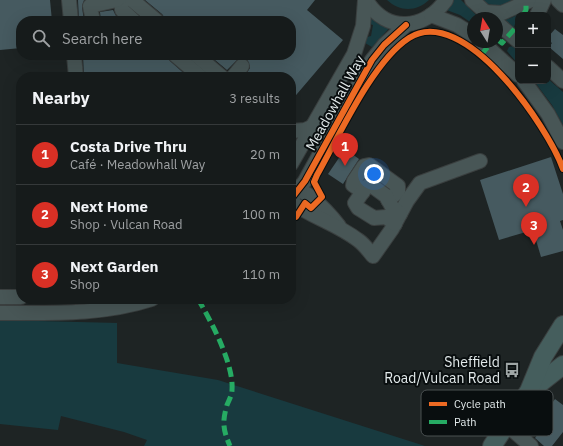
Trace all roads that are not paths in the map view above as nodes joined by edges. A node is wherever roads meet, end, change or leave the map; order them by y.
1 (69, 0) edge
2 (117, 0) edge
3 (121, 0) edge
4 (132, 0) edge
5 (366, 0) edge
6 (446, 0) edge
7 (472, 0) edge
8 (531, 0) edge
9 (544, 0) edge
10 (558, 0) edge
11 (563, 5) edge
12 (485, 12) edge
13 (502, 12) edge
14 (538, 12) edge
15 (431, 15) junction
16 (71, 16) edge
17 (91, 16) edge
18 (129, 16) edge
19 (151, 16) edge
20 (406, 25) junction
21 (503, 28) edge
22 (467, 31) edge
23 (515, 38) edge
24 (489, 48) edge
25 (74, 60) edge
26 (181, 60) edge
27 (206, 60) edge
28 (551, 70) edge
29 (76, 72) edge
30 (195, 72) edge
31 (229, 72) edge
32 (515, 72) edge
33 (563, 81) edge
34 (526, 84) edge
35 (336, 123) junction
36 (314, 126) junction
37 (296, 131) edge
38 (563, 142) edge
39 (296, 152) edge
40 (296, 155) edge
41 (480, 161) dead end
42 (296, 189) edge
43 (362, 192) junction
44 (296, 195) edge
45 (388, 200) junction
46 (398, 219) junction
47 (0, 297) edge
48 (16, 297) edge
49 (83, 304) edge
50 (133, 304) edge
51 (0, 313) edge
52 (77, 313) junction
53 (563, 326) edge
54 (562, 367) edge
55 (531, 390) edge
56 (533, 390) edge
57 (499, 436) edge
58 (520, 436) edge
59 (492, 446) edge
60 (531, 446) edge

1 - 16 street
2 - 17 street
3 - 18 street
4 - 19 street
5 - 20 street
5 - 36 street, Meadowhall Way
6 - 15 street
7 - 12 street
8 - 13 street
9 - 14 street
10 - 11 street
15 - 20 street
15 - 22 street
20 - 35 street, Meadowhall Way
21 - 23 street
24 - 32 street
25 - 29 street
26 - 30 street
27 - 31 street
28 - 33 street
34 - 38 street
35 - 40 street
35 - 42 street, Meadowhall Way
36 - 37 street
36 - 39 street, Meadowhall Way
41 - 46 street
43 - 45 street
43 - 45 street
43 - 46 street
44 - 46 street
45 - 46 street
47 - 48 street
49 - 52 street
50 - 52 street
51 - 52 street
53 - 55 main road
54 - 56 main road
57 - 59 main road
58 - 60 street

